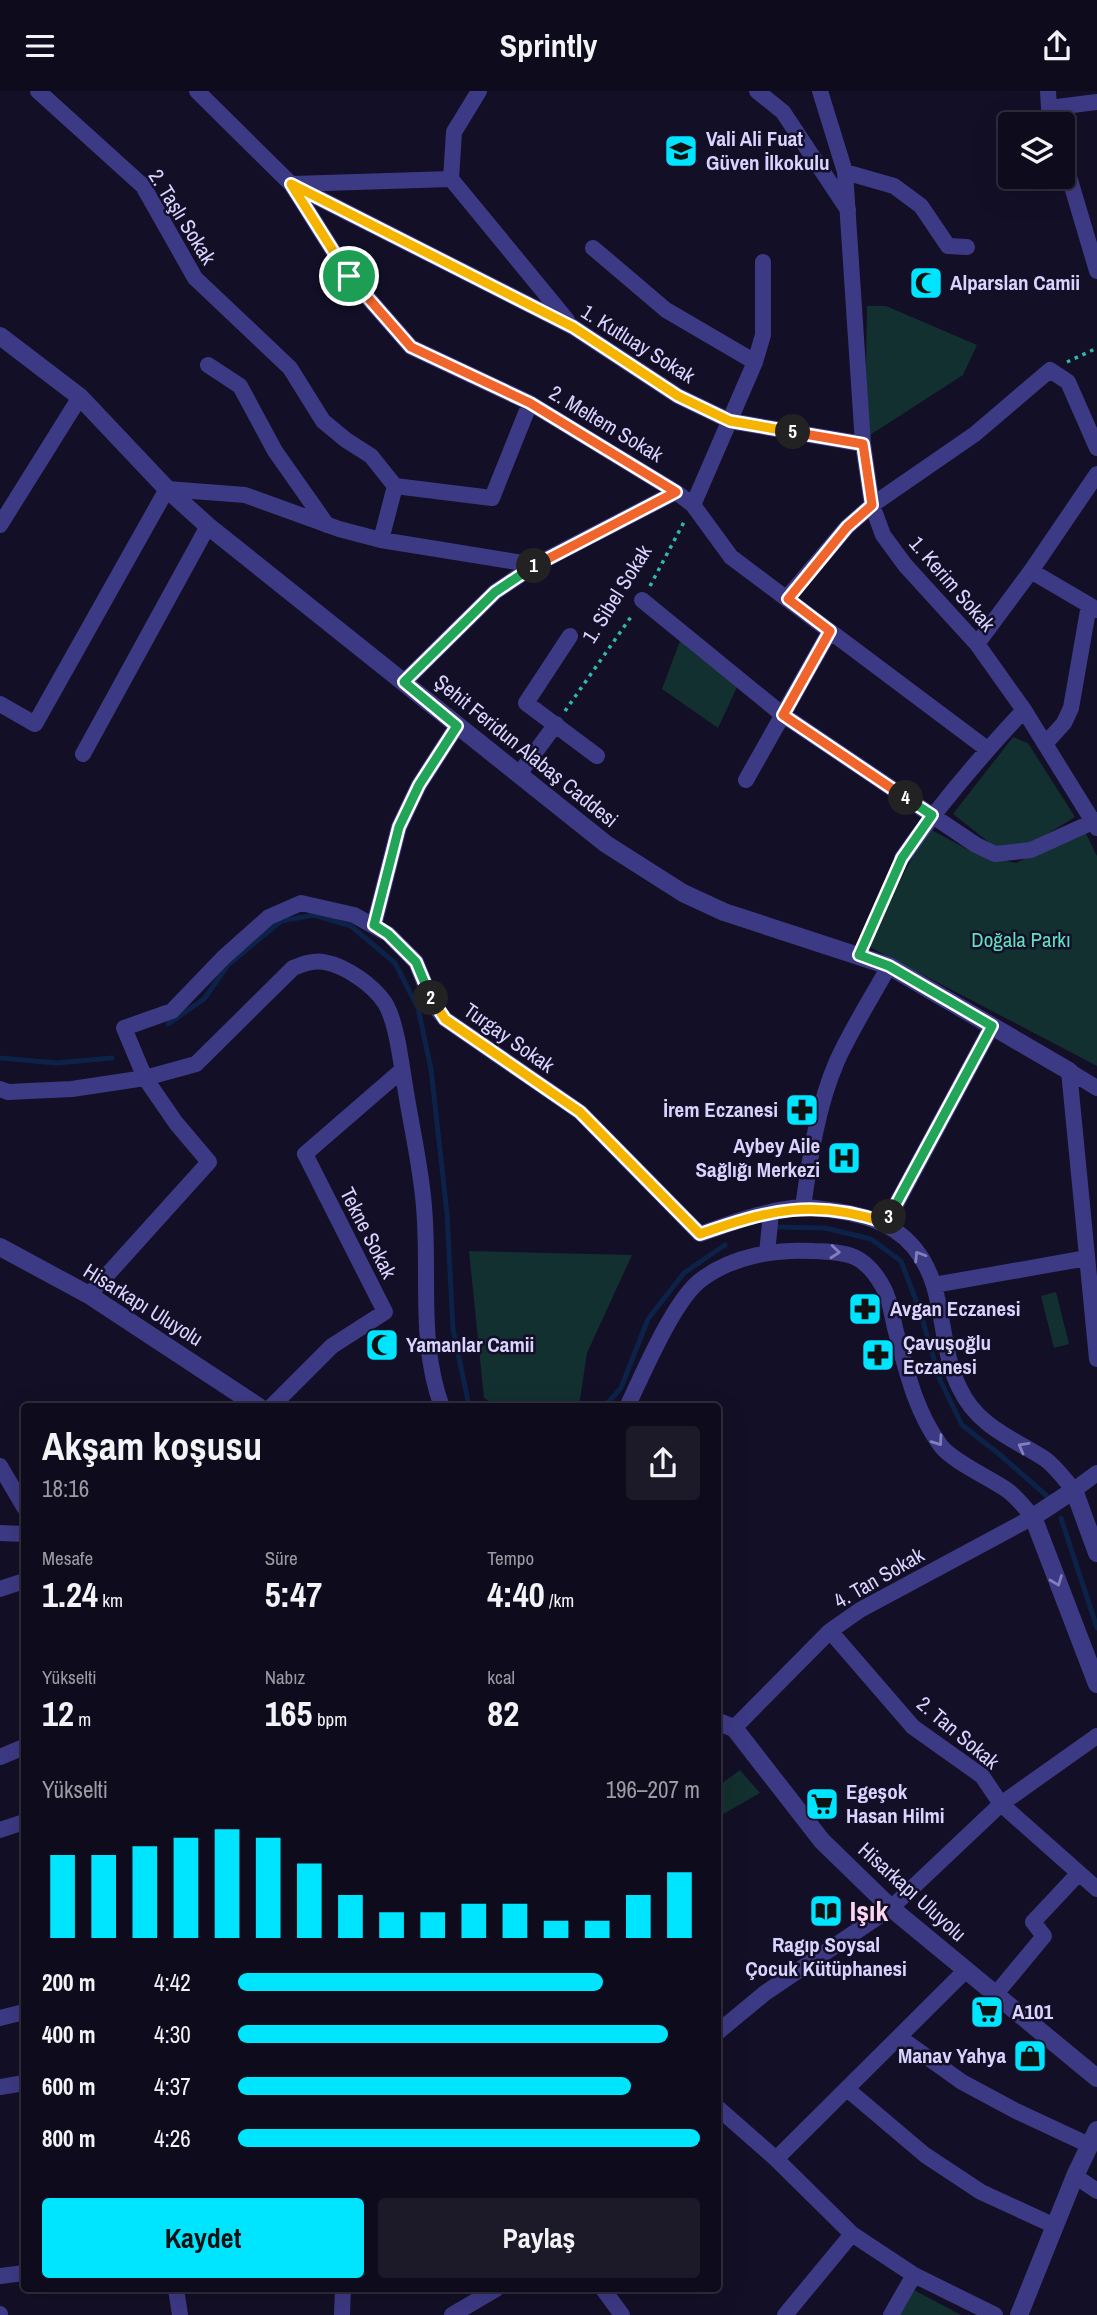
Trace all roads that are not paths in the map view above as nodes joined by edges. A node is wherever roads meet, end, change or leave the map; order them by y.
1 (38, 91) edge
2 (197, 91) edge
3 (480, 91) edge
4 (757, 91) edge
5 (820, 91) edge
6 (1048, 91) edge
7 (1097, 101) edge
8 (1051, 112) edge
9 (1064, 112) edge
10 (845, 172) junction
11 (451, 180) junction
12 (291, 184) junction
13 (1073, 189) edge
14 (849, 212) junction
15 (967, 247) dead end
16 (593, 248) dead end
17 (763, 262) dead end
18 (1097, 271) edge
19 (573, 327) junction
20 (0, 336) edge
21 (755, 362) junction
22 (208, 365) dead end
23 (80, 397) junction
24 (530, 403) junction
25 (730, 421) junction
26 (1095, 439) edge
27 (863, 444) junction
28 (1097, 474) edge
29 (395, 486) junction
30 (167, 489) junction
31 (676, 492) junction
32 (693, 505) junction
33 (872, 505) junction
34 (327, 524) junction
35 (0, 525) edge
36 (208, 526) junction
37 (381, 540) junction
38 (535, 565) junction
39 (1031, 572) junction
40 (788, 599) junction
41 (642, 600) road end
42 (1093, 607) edge
43 (830, 631) junction
44 (569, 636) dead end
45 (977, 644) junction
46 (404, 682) junction
47 (0, 703) edge
48 (1024, 710) junction
49 (783, 715) junction
50 (556, 724) junction
51 (457, 726) junction
52 (1045, 744) junction
53 (987, 749) junction
54 (83, 754) dead end
55 (597, 756) dead end
56 (519, 774) junction
57 (746, 780) dead end
58 (932, 815) junction
59 (1096, 823) edge
60 (902, 858) road end
61 (374, 925) junction
62 (889, 966) junction
63 (992, 1026) junction
64 (402, 1070) junction
65 (1069, 1071) junction
66 (145, 1078) junction
67 (1097, 1088) edge
68 (0, 1089) edge
69 (803, 1207) junction
70 (771, 1213) junction
71 (886, 1223) junction
72 (0, 1247) edge
73 (767, 1253) junction
74 (1087, 1258) junction
75 (934, 1285) junction
76 (89, 1295) junction
77 (1097, 1359) edge
78 (253, 1403) edge
79 (275, 1403) edge
80 (440, 1403) edge
81 (629, 1403) edge
82 (0, 1466) edge
83 (1097, 1473) edge
84 (1074, 1490) junction
85 (21, 1502) edge
86 (1033, 1517) junction
87 (0, 1533) edge
88 (21, 1534) edge
89 (1097, 1553) edge
90 (21, 1582) edge
91 (0, 1589) edge
92 (830, 1631) junction
93 (1097, 1684) edge
94 (726, 1725) edge
95 (1097, 1736) edge
96 (21, 1748) edge
97 (0, 1757) edge
98 (1001, 1804) junction
99 (21, 1823) edge
100 (0, 1830) edge
101 (1079, 1873) junction
102 (1097, 1889) edge
103 (891, 1908) junction
104 (965, 1971) junction
105 (995, 1995) junction
106 (21, 2013) edge
107 (0, 2018) edge
108 (721, 2030) edge
109 (899, 2037) junction
110 (1097, 2078) edge
111 (21, 2084) edge
112 (0, 2087) edge
113 (847, 2089) junction
114 (721, 2111) edge
115 (1093, 2138) edge
116 (776, 2159) junction
117 (1075, 2176) junction
118 (1097, 2191) edge
119 (1055, 2226) junction
120 (852, 2234) junction
121 (21, 2273) edge
122 (914, 2275) junction
123 (0, 2276) edge
124 (176, 2292) edge
125 (343, 2292) edge
126 (491, 2292) edge
127 (605, 2292) edge
128 (180, 2315) edge
129 (342, 2315) edge
130 (452, 2315) edge
131 (622, 2315) edge
132 (785, 2315) edge
133 (891, 2315) edge
134 (995, 2315) edge
135 (1019, 2315) edge

1 - 29 street, 2. Taşlı Sokak
2 - 12 street, 2. Meltem Sokak
3 - 11 street
4 - 14 street
5 - 10 street, 1. Kerim Sokak
6 - 8 street
7 - 9 street
10 - 14 street, 1. Kerim Sokak
10 - 15 street
11 - 12 street
11 - 19 street
12 - 19 street, 1. Kutluay Sokak
12 - 24 street, 2. Meltem Sokak
13 - 18 street
14 - 27 street, 1. Kerim Sokak
16 - 21 street
17 - 21 street
19 - 25 street, 1. Kutluay Sokak
20 - 23 street, Şehit Feridun Alabaş Caddesi
21 - 25 street
22 - 34 street
23 - 30 street, Şehit Feridun Alabaş Caddesi
23 - 35 street
24 - 29 street
24 - 31 street, 2. Meltem Sokak
25 - 27 street, 1. Kutluay Sokak
25 - 32 street
26 - 33 street
27 - 33 street, 1. Kerim Sokak
28 - 39 street
29 - 37 street
30 - 34 street
30 - 36 street, Şehit Feridun Alabaş Caddesi
30 - 47 street
31 - 32 street, 2. Meltem Sokak
31 - 38 street
32 - 40 street, 2. Meltem Sokak
33 - 40 street
33 - 45 street, 1. Kerim Sokak
34 - 37 street
36 - 46 street, Şehit Feridun Alabaş Caddesi
36 - 54 street
37 - 38 street
38 - 46 street
39 - 42 street
39 - 45 street
40 - 43 street, 2. Meltem Sokak
41 - 49 street
42 - 52 street
43 - 49 street
43 - 53 street, 2. Meltem Sokak
44 - 50 street
45 - 48 street, 1. Kerim Sokak
46 - 51 street, Şehit Feridun Alabaş Caddesi
48 - 52 street, 1. Kerim Sokak
48 - 53 street
49 - 57 street
49 - 58 street
50 - 55 street
50 - 56 street
51 - 56 street, Şehit Feridun Alabaş Caddesi
51 - 61 street
52 - 59 street, 1. Kerim Sokak
53 - 58 street
56 - 62 street, Şehit Feridun Alabaş Caddesi
58 - 59 street
58 - 60 street
61 - 66 street, Turgay Sokak
61 - 70 street, Turgay Sokak
62 - 63 street, Şehit Feridun Alabaş Caddesi
62 - 69 street
63 - 65 street, Şehit Feridun Alabaş Caddesi
63 - 71 street
64 - 66 street
64 - 79 street, Tekne Sokak
64 - 80 street
65 - 67 street, Şehit Feridun Alabaş Caddesi
65 - 74 street
66 - 68 street
66 - 76 street
69 - 70 street
69 - 71 street
70 - 73 street
75 -> 71 street
72 - 76 street, Hisarkapı Uluyolu
73 - 81 street
73 -> 86 street
74 - 75 street
74 - 77 street
84 -> 75 street
76 - 78 street, Hisarkapı Uluyolu
82 - 85 street
83 - 84 street
84 - 86 street
84 - 89 street
86 - 92 street, 4. Tan Sokak
86 -> 93 street
87 - 88 street
90 - 91 street
92 - 94 street, 4. Tan Sokak
92 - 98 street, 2. Tan Sokak
94 - 103 street, Hisarkapı Uluyolu
95 - 98 street
96 - 97 street
98 - 101 street, 2. Tan Sokak
98 - 103 street
99 - 100 street
101 - 102 street, 2. Tan Sokak
101 - 105 street
103 - 104 street, Hisarkapı Uluyolu
103 - 108 street
104 - 105 street, Hisarkapı Uluyolu
104 - 109 street
105 - 110 street, Hisarkapı Uluyolu
106 - 107 street
109 - 113 street
109 - 115 street
111 - 112 street
113 - 116 street
113 - 119 street
114 - 116 street
115 - 117 street
116 - 120 street
117 - 118 street
117 - 119 street
119 - 135 street
120 - 122 street
120 - 132 street
121 - 123 street
122 - 133 street
122 - 134 street
124 - 128 street
125 - 129 street
126 - 130 street
127 - 131 street

